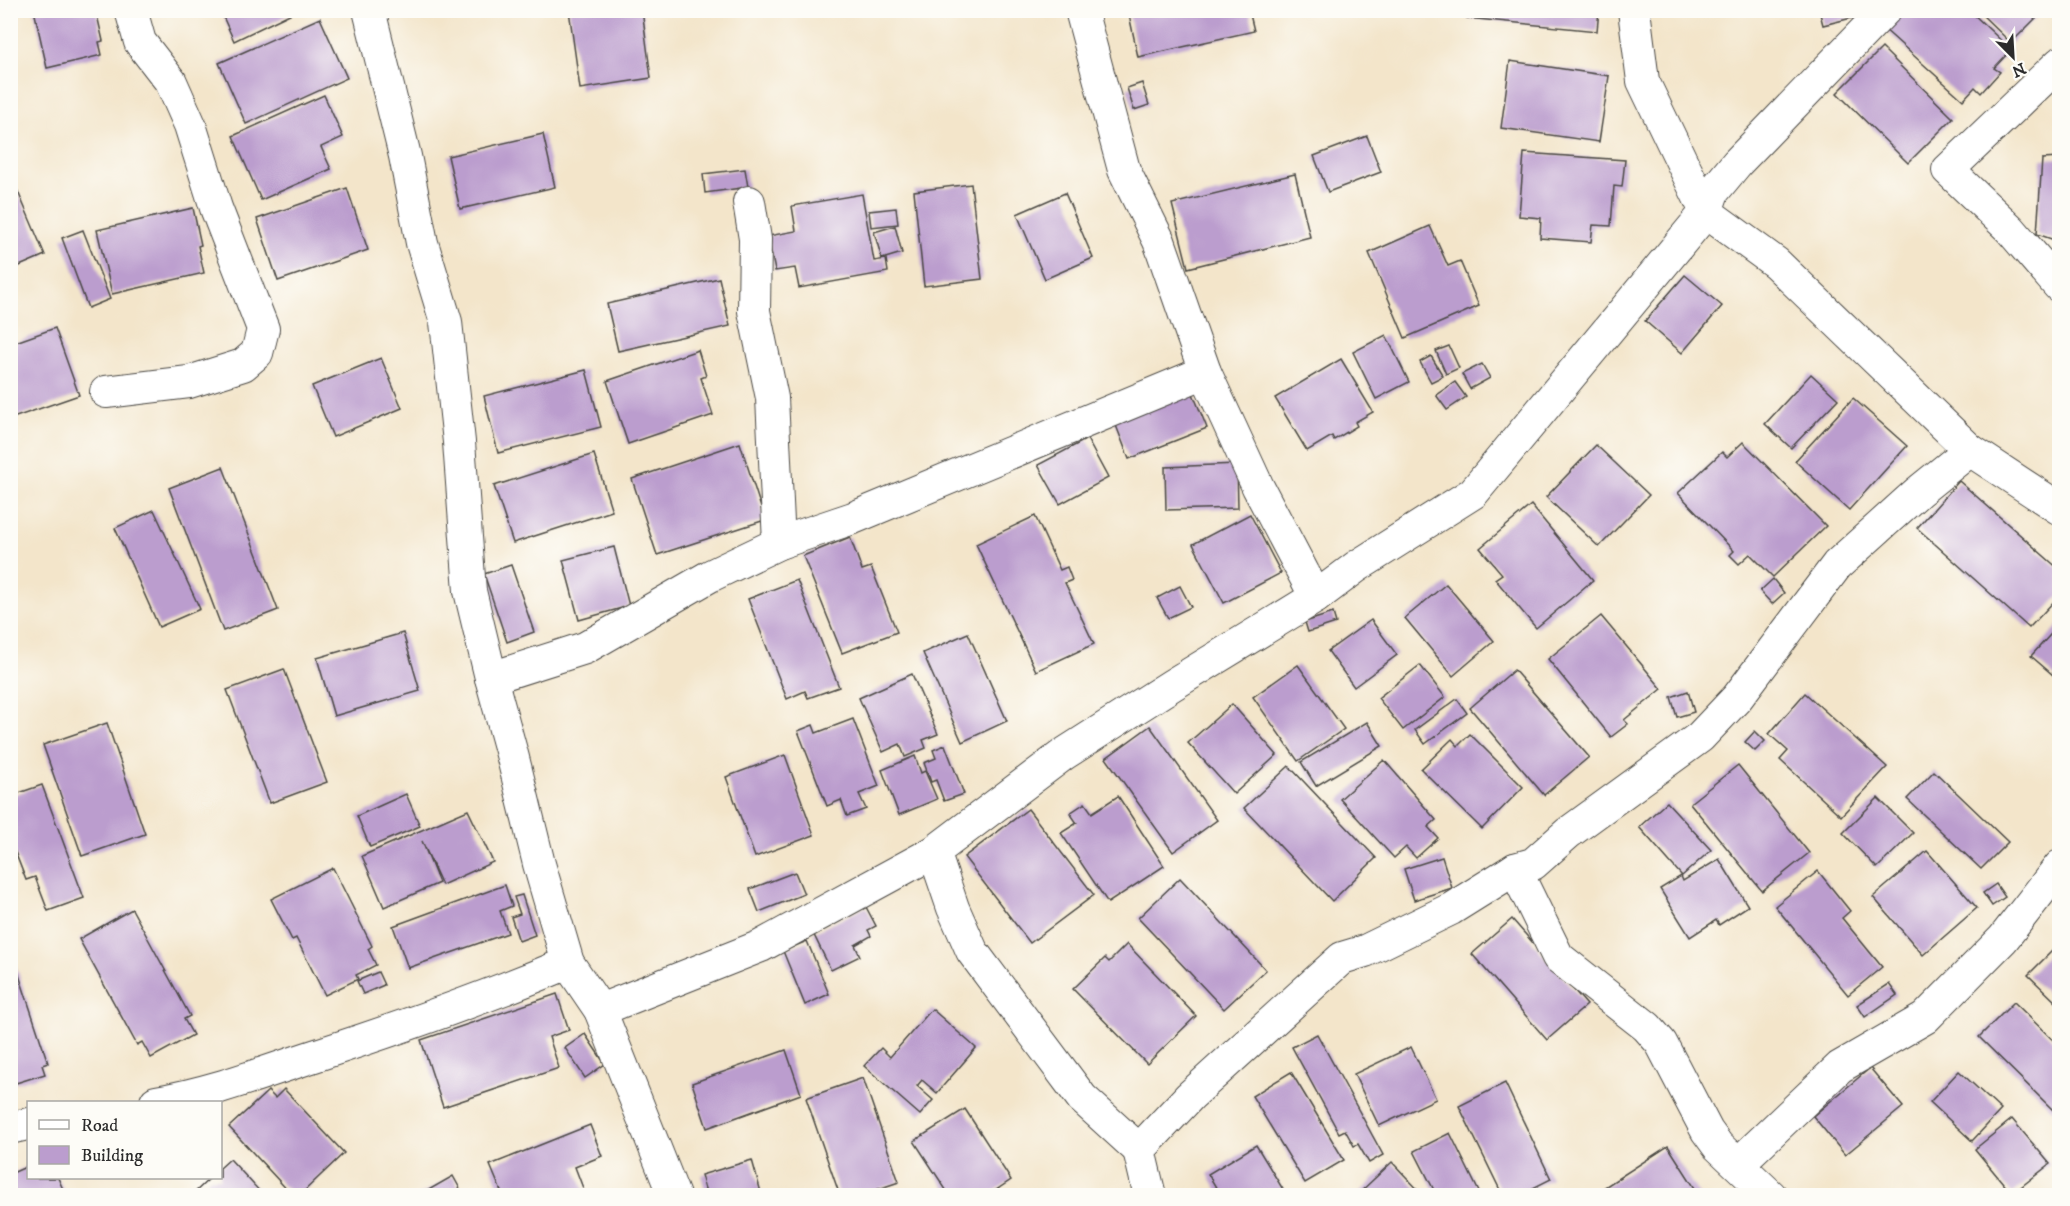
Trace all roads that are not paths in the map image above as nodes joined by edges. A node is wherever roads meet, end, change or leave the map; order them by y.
1 (131, 10) edge
2 (369, 10) edge
3 (1081, 10) edge
4 (1634, 10) edge
5 (1885, 10) edge
6 (2060, 63) edge
7 (749, 202) dead end
8 (1706, 212) junction
9 (2059, 286) edge
10 (1205, 372) junction
11 (106, 392) dead end
12 (1970, 450) junction
13 (2060, 509) edge
14 (779, 543) junction
15 (1316, 597) junction
16 (491, 678) junction
17 (934, 852) junction
18 (2060, 866) edge
19 (1515, 869) junction
20 (568, 963) junction
21 (600, 1010) junction
22 (162, 1101) edge
23 (27, 1125) edge
24 (10, 1128) edge
25 (1139, 1150) junction
26 (1738, 1164) junction
27 (674, 1196) edge
28 (1150, 1196) edge
29 (1772, 1196) edge

1 - 11 street
2 - 16 street
3 - 10 street
4 - 8 street
5 - 8 street
6 - 9 street
7 - 14 street
8 - 12 street
8 - 15 street
10 - 14 street
10 - 15 street
12 - 13 street
12 - 19 street
14 - 16 street
15 - 17 street
16 - 20 street
17 - 21 street
17 - 25 street
18 - 26 street
19 - 25 street
19 - 26 street
20 - 21 street
20 - 22 street
21 - 27 street
23 - 24 street
25 - 28 street
26 - 29 street

